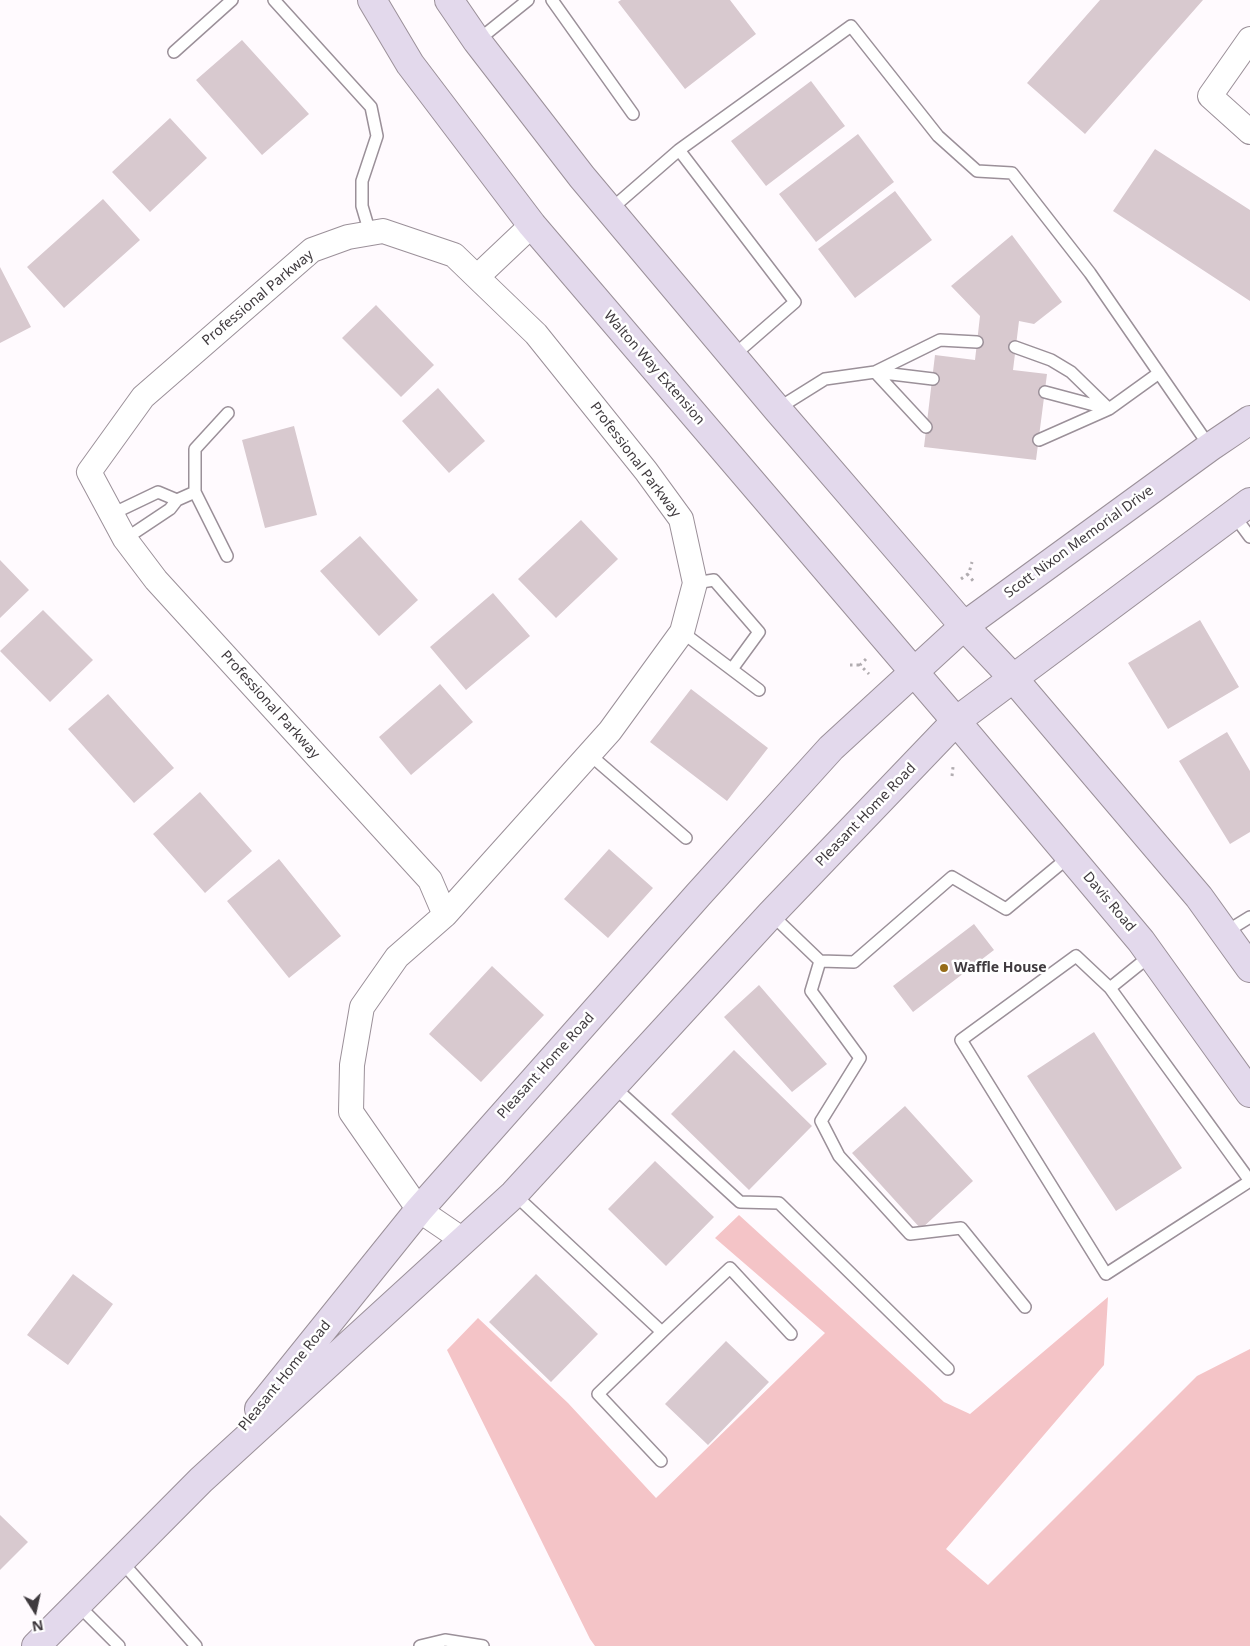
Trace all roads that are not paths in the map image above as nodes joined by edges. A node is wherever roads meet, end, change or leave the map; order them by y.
1 (232, 0) edge
2 (274, 0) edge
3 (372, 0) edge
4 (450, 0) edge
5 (528, 0) edge
6 (552, 0) edge
7 (1250, 39) edge
8 (477, 41) junction
9 (174, 52) dead end
10 (634, 114) dead end
11 (1250, 132) edge
12 (679, 150) junction
13 (610, 210) junction
14 (532, 225) junction
15 (370, 233) junction
16 (477, 277) junction
17 (977, 342) dead end
18 (1015, 347) dead end
19 (733, 356) junction
20 (875, 372) junction
21 (1159, 373) junction
22 (933, 379) dead end
23 (1044, 392) dead end
24 (777, 409) junction
25 (1109, 409) junction
26 (228, 413) dead end
27 (1250, 420) edge
28 (926, 428) dead end
29 (1039, 440) dead end
30 (1210, 446) junction
31 (194, 492) junction
32 (178, 500) junction
33 (1242, 508) edge
34 (112, 514) junction
35 (1250, 537) edge
36 (125, 538) junction
37 (227, 556) dead end
38 (695, 583) junction
39 (964, 626) junction
40 (682, 632) junction
41 (732, 669) junction
42 (914, 673) junction
43 (1013, 678) junction
44 (760, 690) dead end
45 (956, 721) junction
46 (588, 754) junction
47 (686, 838) dead end
48 (1070, 856) junction
49 (771, 914) junction
50 (445, 915) junction
51 (1250, 916) edge
52 (1224, 933) junction
53 (1152, 955) junction
54 (820, 960) junction
55 (1250, 968) edge
56 (1110, 988) junction
57 (613, 1086) junction
58 (1250, 1093) edge
59 (1250, 1181) edge
60 (514, 1194) junction
61 (419, 1210) junction
62 (463, 1240) junction
63 (1025, 1307) dead end
64 (662, 1332) junction
65 (792, 1334) dead end
66 (948, 1369) dead end
67 (660, 1461) dead end
68 (201, 1480) junction
69 (121, 1561) junction
70 (78, 1604) junction
71 (36, 1646) edge
72 (119, 1646) edge
73 (196, 1646) edge
74 (420, 1646) edge
75 (483, 1646) edge

1 - 9 lane
2 - 15 lane
3 - 14 main road, Walton Way Extension
4 - 8 main road
5 - 8 lane
6 - 10 lane
7 - 11 street
8 - 13 main road
12 - 13 lane
12 - 19 lane
12 - 21 lane
13 - 19 main road
14 - 16 street
14 - 42 main road, Walton Way Extension
15 - 16 street, Professional Parkway
15 - 34 street, Professional Parkway
16 - 38 street, Professional Parkway
17 - 20 lane
18 - 25 lane
19 - 24 main road
20 - 22 lane
20 - 24 lane
20 - 28 lane
21 - 25 lane
21 - 30 lane
23 - 25 lane
24 - 39 main road
25 - 29 lane
26 - 31 lane
27 - 30 main road, Scott Nixon Memorial Drive
30 - 39 main road, Scott Nixon Memorial Drive
31 - 32 lane
31 - 37 lane
32 - 34 lane
32 - 36 lane
33 - 35 lane
33 - 43 main road
34 - 36 street, Professional Parkway
36 - 50 street, Professional Parkway
38 - 40 street, Professional Parkway
38 - 41 lane
39 - 42 main road, Scott Nixon Memorial Drive
39 - 43 main road
40 - 41 lane
40 - 46 street, Professional Parkway
41 - 44 lane
42 - 45 main road, Walton Way Extension
42 - 61 main road, Pleasant Home Road
43 - 45 main road
43 - 52 main road
45 - 48 main road, Davis Road
45 - 49 main road, Pleasant Home Road
46 - 47 lane
46 - 50 street, Professional Parkway
48 - 53 main road, Davis Road
48 - 54 lane
49 - 54 lane
49 - 57 main road, Pleasant Home Road
50 - 61 street, Professional Parkway
51 - 52 lane
52 - 55 main road
53 - 56 lane
53 - 58 main road, Davis Road
54 - 63 lane
56 - 59 lane
56 - 59 lane
57 - 60 main road, Pleasant Home Road
57 - 66 lane
60 - 62 main road, Pleasant Home Road
60 - 64 lane
61 - 62 street, Professional Parkway
61 - 68 main road, Pleasant Home Road
62 - 68 main road, Pleasant Home Road
64 - 65 lane
64 - 67 lane
68 - 69 main road, Pleasant Home Road
69 - 70 main road, Pleasant Home Road
69 - 73 lane
70 - 71 main road, Pleasant Home Road
70 - 72 lane
74 - 75 lane

